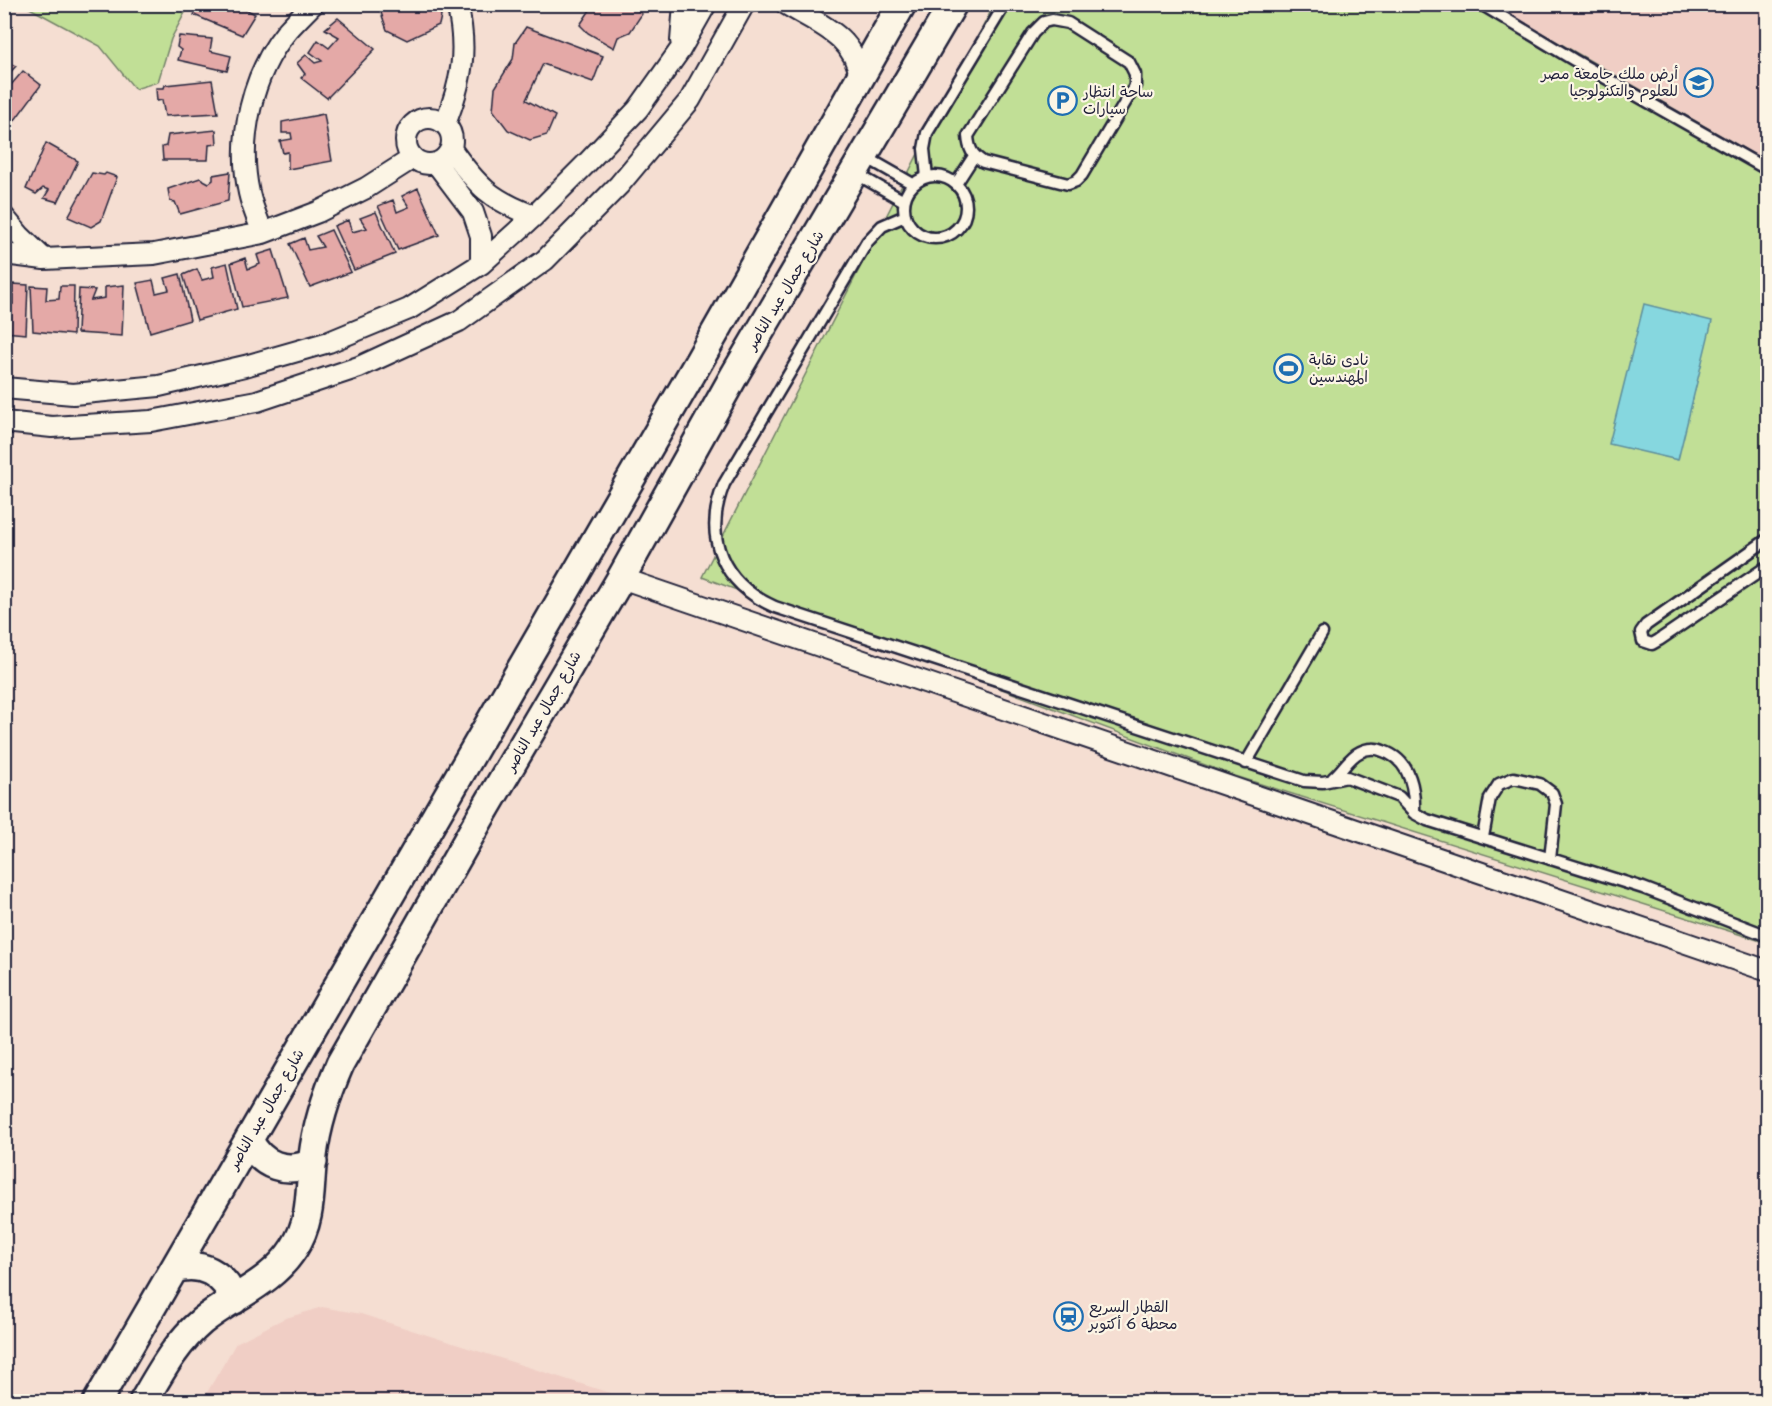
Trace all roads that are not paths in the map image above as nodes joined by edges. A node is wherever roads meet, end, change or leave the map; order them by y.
1 (313, 4) edge
2 (456, 4) edge
3 (684, 4) edge
4 (706, 4) edge
5 (744, 4) edge
6 (786, 4) edge
7 (902, 4) edge
8 (953, 4) edge
9 (1005, 4) edge
10 (1480, 4) edge
11 (680, 50) junction
12 (860, 76) junction
13 (445, 124) junction
14 (451, 149) junction
15 (974, 156) junction
16 (413, 158) junction
17 (436, 163) junction
18 (859, 164) junction
19 (1767, 170) edge
20 (927, 177) junction
21 (956, 183) junction
22 (913, 184) junction
23 (904, 201) junction
24 (534, 216) junction
25 (905, 216) junction
26 (4, 217) edge
27 (263, 233) junction
28 (4, 254) edge
29 (45, 260) junction
30 (481, 264) junction
31 (699, 361) junction
32 (735, 374) junction
33 (4, 388) edge
34 (4, 422) edge
35 (1767, 539) edge
36 (1767, 566) edge
37 (621, 578) junction
38 (1322, 633) dead end
39 (1246, 762) junction
40 (1331, 780) junction
41 (1414, 813) junction
42 (1483, 837) junction
43 (1550, 859) junction
44 (1767, 936) edge
45 (1767, 971) edge
46 (249, 1140) junction
47 (312, 1162) junction
48 (174, 1269) junction
49 (234, 1300) junction
50 (97, 1401) edge
51 (143, 1401) edge

1 - 27 street
2 - 13 street
3 - 11 street
4 - 11 street
5 - 34 street
6 - 12 street
7 - 12 main road, شارع جمال عبد الناصر
8 - 18 main road, شارع جمال عبد الناصر
9 - 20 lane
10 - 19 lane
11 - 24 street
12 - 31 main road, شارع جمال عبد الناصر
13 - 14 street
13 - 16 street
14 - 17 street
14 - 24 street
15 - 15 lane
15 - 21 lane
16 - 17 street
16 - 27 street
17 - 30 street
18 - 22 lane
18 - 23 lane
18 - 32 main road, شارع جمال عبد الناصر
20 - 21 lane
20 - 22 lane
21 - 25 lane
22 - 23 lane
23 - 25 lane
24 - 30 street
25 - 39 lane
26 - 29 street
27 - 29 street
28 - 29 street
30 - 33 street
31 - 32 main road
31 - 46 main road, شارع جمال عبد الناصر
32 - 37 main road, شارع جمال عبد الناصر
35 - 36 lane
37 - 45 street
37 - 47 main road, شارع جمال عبد الناصر
38 - 39 lane
39 - 40 lane
40 - 41 lane
40 - 41 lane
41 - 42 lane
42 - 43 lane
42 - 43 lane
43 - 44 lane
46 - 47 main road
46 - 48 main road, شارع جمال عبد الناصر
47 - 49 main road, شارع جمال عبد الناصر
48 - 49 main road
48 - 50 main road, شارع جمال عبد الناصر
49 - 51 main road, شارع جمال عبد الناصر

